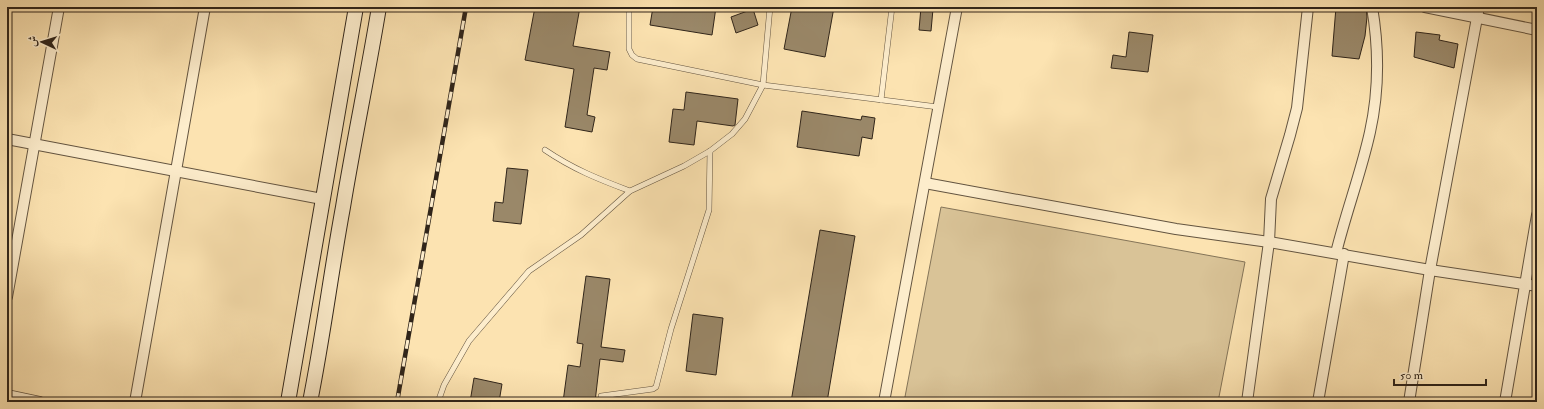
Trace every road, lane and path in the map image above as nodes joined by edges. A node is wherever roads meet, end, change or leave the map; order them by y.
1 (59, 7) edge
2 (206, 7) edge
3 (356, 7) edge
4 (378, 7) edge
5 (629, 7) edge
6 (770, 7) edge
7 (892, 7) edge
8 (957, 7) edge
9 (1308, 7) edge
10 (1372, 7) edge
11 (1425, 7) edge
12 (1479, 7) edge
13 (1478, 18) junction
14 (1537, 30) edge
15 (763, 84) junction
16 (881, 100) junction
17 (938, 107) junction
18 (7, 139) edge
19 (36, 144) junction
20 (545, 150) dead end
21 (710, 151) junction
22 (176, 170) junction
23 (925, 183) junction
24 (630, 191) junction
25 (322, 199) junction
26 (1537, 215) edge
27 (1269, 242) junction
28 (1340, 253) junction
29 (1430, 270) junction
30 (1526, 284) junction
31 (1537, 286) edge
32 (7, 297) edge
33 (7, 395) edge
34 (600, 396) dead end
35 (40, 402) edge
36 (136, 402) edge
37 (288, 402) edge
38 (310, 402) edge
39 (438, 402) edge
40 (884, 402) edge
41 (1247, 402) edge
42 (1318, 402) edge
43 (1409, 402) edge
44 (1505, 402) edge

1 - 19 street
2 - 22 street
3 - 25 main road
4 - 38 main road
5 - 15 lane
6 - 15 lane
7 - 16 lane
8 - 17 street
9 - 27 street
10 - 28 street
11 - 13 street
12 - 13 street
13 - 14 street
13 - 29 street
15 - 16 lane
15 - 21 lane
16 - 17 lane
17 - 23 street
18 - 19 street
19 - 22 street
19 - 32 street
20 - 24 lane
21 - 24 lane
21 - 34 lane
22 - 25 street
22 - 36 street
23 - 27 street
23 - 40 street
24 - 39 lane
25 - 37 main road
26 - 30 street
27 - 28 street
27 - 41 street
28 - 29 street
28 - 42 street
29 - 30 street
29 - 43 street
30 - 31 street
30 - 44 street
33 - 35 street

